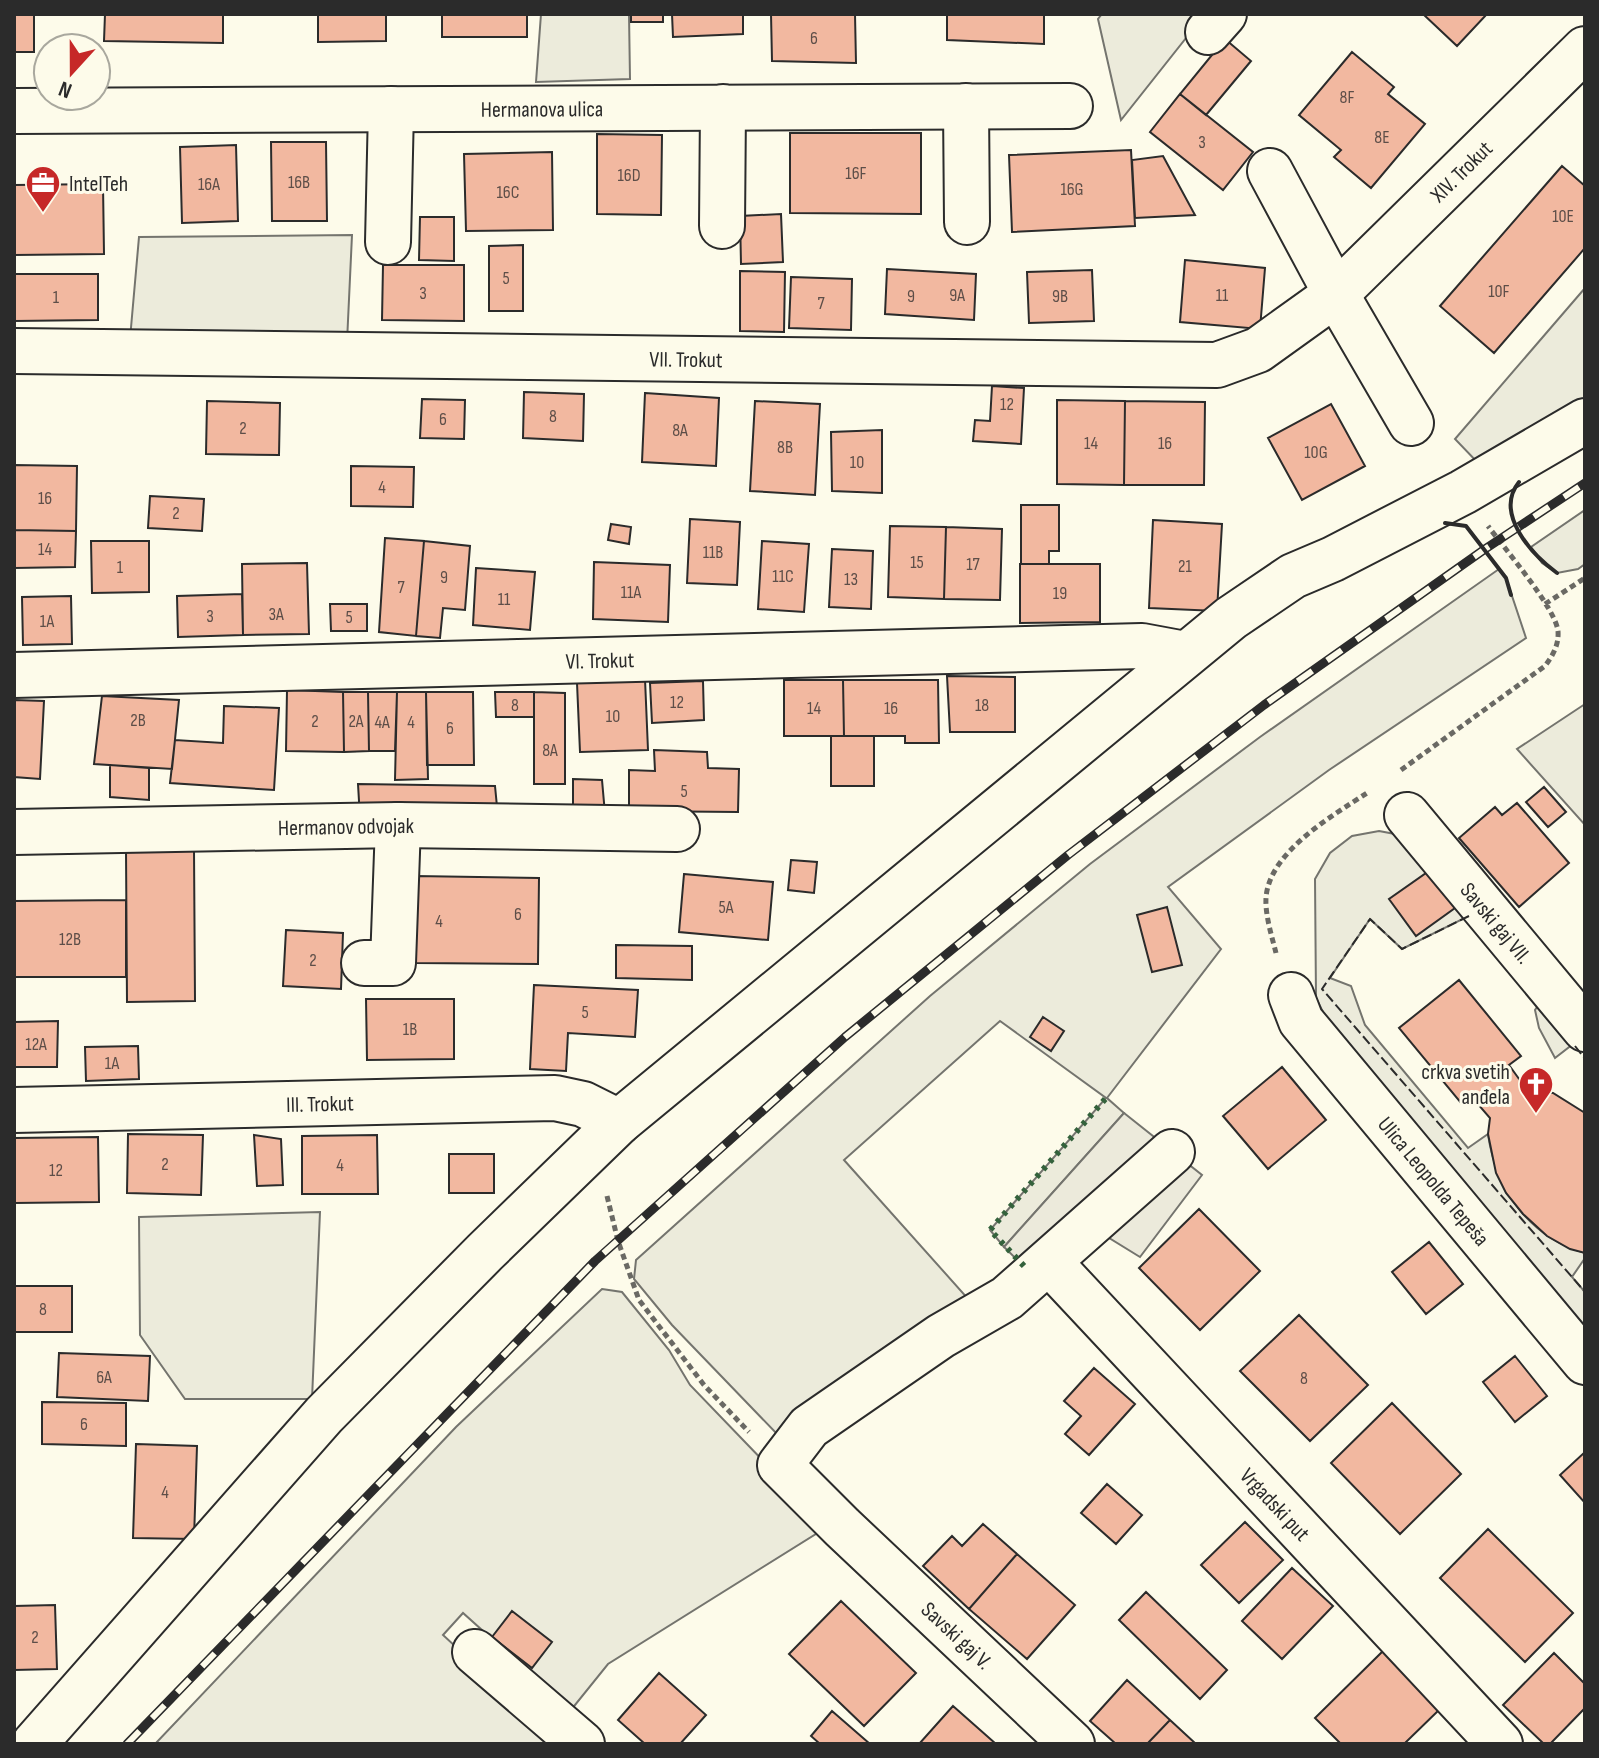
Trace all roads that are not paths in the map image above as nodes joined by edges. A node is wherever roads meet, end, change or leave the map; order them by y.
1 (1585, 49) edge
2 (966, 106) junction
3 (1070, 106) dead end
4 (723, 107) junction
5 (391, 109) junction
6 (14, 111) edge
7 (1270, 171) dead end
8 (967, 222) dead end
9 (722, 226) dead end
10 (388, 242) dead end
11 (1336, 294) junction
12 (14, 351) edge
13 (1585, 421) edge
14 (1411, 423) dead end
15 (1185, 654) junction
16 (14, 675) edge
17 (1392, 801) road end
18 (398, 825) junction
19 (677, 829) dead end
20 (14, 832) edge
21 (364, 963) dead end
22 (1291, 995) road end
23 (1585, 1029) edge
24 (14, 1110) edge
25 (619, 1122) junction
26 (1172, 1152) dead end
27 (1050, 1263) junction
28 (1585, 1362) edge
29 (475, 1652) dead end
30 (34, 1744) edge
31 (582, 1744) edge
32 (1072, 1744) edge
33 (1500, 1744) edge

1 - 11 street, XIV. Trokut
2 - 3 street, Hermanova ulica
2 - 4 street, Hermanova ulica
2 - 8 street
4 - 5 street, Hermanova ulica
4 - 9 street
5 - 6 street, Hermanova ulica
5 - 10 street
7 - 11 street
11 - 12 street, VII. Trokut
11 - 14 street
13 - 15 street
15 - 16 street, VI. Trokut
15 - 25 street
17 - 23 street, Savski gaj VII.
18 - 19 street, Hermanov odvojak
18 - 20 street, Hermanov odvojak
18 - 21 street
22 - 28 street, Ulica Leopolda Tepeša
24 - 25 street, III. Trokut
25 - 30 street
26 - 27 street
27 - 32 street, Savski gaj V.
27 - 33 street, Vrgadski put
29 - 31 street

